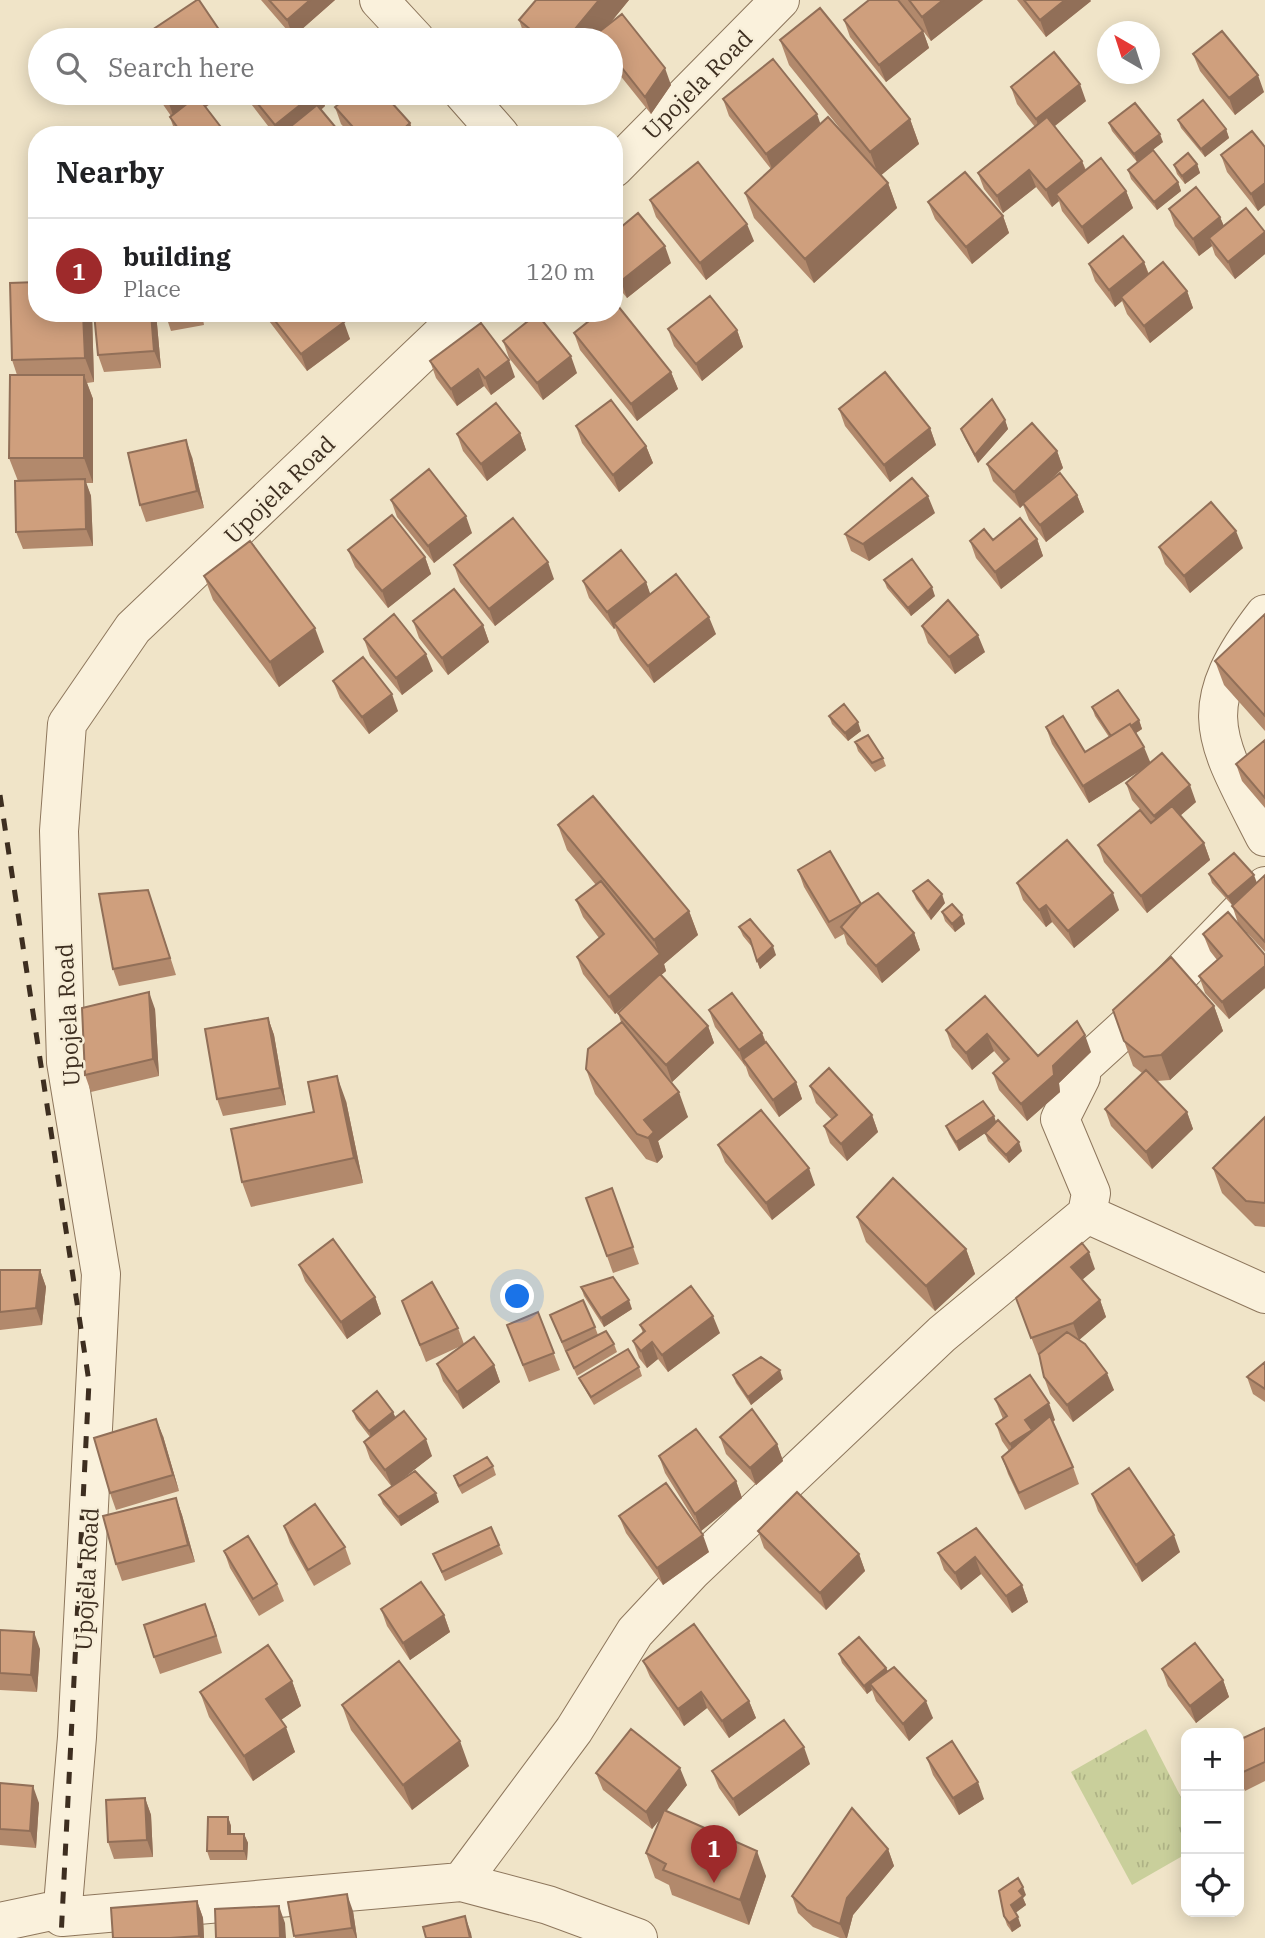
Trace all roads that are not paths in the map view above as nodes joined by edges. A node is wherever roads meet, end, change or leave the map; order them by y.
1 (379, 0) edge
2 (780, 0) edge
3 (405, 28) edge
4 (474, 105) edge
5 (492, 126) edge
6 (623, 159) edge
7 (455, 322) edge
8 (1265, 614) edge
9 (1265, 837) edge
10 (1265, 886) edge
11 (1087, 1214) junction
12 (1265, 1294) edge
13 (461, 1882) junction
14 (62, 1917) junction
15 (0, 1922) edge
16 (638, 1938) edge

1 - 3 street
2 - 6 street, Upojela Road
4 - 5 street
7 - 14 street, Upojela Road
8 - 9 street
10 - 11 street
11 - 12 street
11 - 13 street
13 - 14 street
13 - 16 street
14 - 15 street

